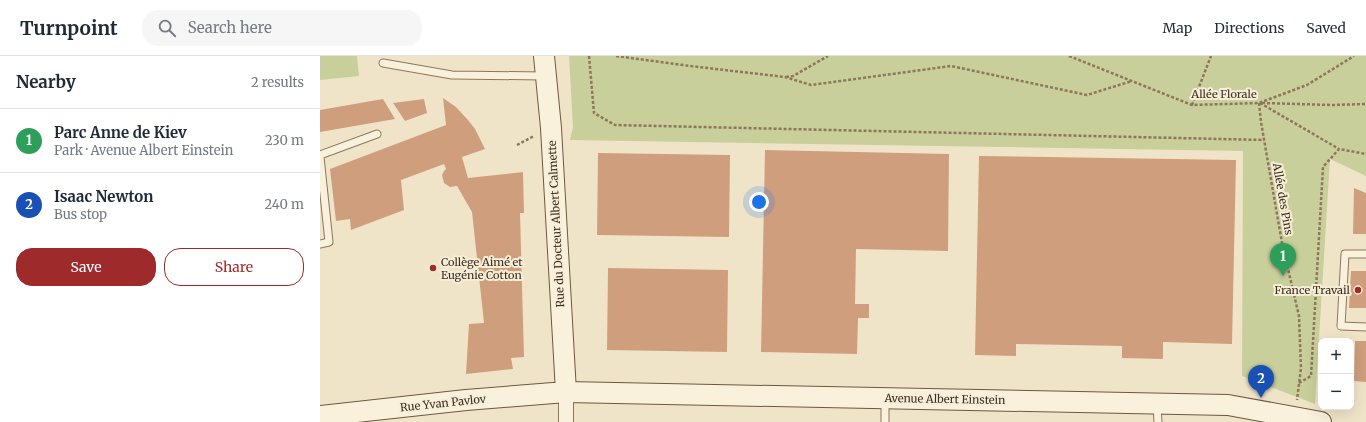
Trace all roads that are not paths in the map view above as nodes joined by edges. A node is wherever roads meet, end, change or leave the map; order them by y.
1 (544, 56) edge
2 (383, 63) dead end
3 (545, 76) junction
4 (377, 134) dead end
5 (320, 156) edge
6 (320, 244) edge
7 (1366, 254) edge
8 (1366, 327) edge
9 (566, 392) junction
10 (885, 398) junction
11 (1158, 413) edge
12 (320, 416) edge
13 (566, 422) edge
14 (885, 422) edge
15 (1321, 422) edge

1 - 3 street, Rue du Docteur Albert Calmette
2 - 3 lane
3 - 9 street, Rue du Docteur Albert Calmette
4 - 5 lane
5 - 6 lane
7 - 8 lane
9 - 10 street, Avenue Albert Einstein
9 - 12 street, Rue Yvan Pavlov
9 - 13 street
10 - 11 street, Avenue Albert Einstein
10 - 14 lane
11 - 15 street, Avenue Albert Einstein

